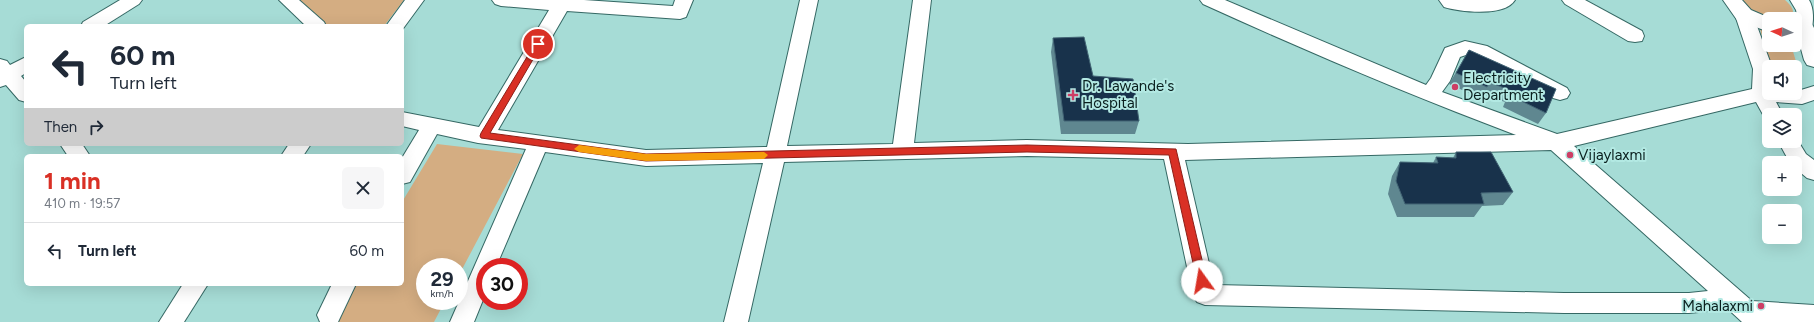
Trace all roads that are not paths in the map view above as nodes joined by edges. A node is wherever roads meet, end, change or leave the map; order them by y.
1 (133, 0) edge
2 (288, 0) edge
3 (415, 0) edge
4 (501, 0) edge
5 (684, 0) edge
6 (809, 0) edge
7 (922, 0) edge
8 (1209, 0) edge
9 (1448, 0) edge
10 (1506, 0) edge
11 (1571, 0) edge
12 (1719, 0) edge
13 (1732, 0) edge
14 (563, 3) edge
15 (1806, 5) edge
16 (1744, 14) junction
17 (1762, 22) edge
18 (93, 24) edge
19 (315, 24) edge
20 (397, 24) edge
21 (1804, 27) edge
22 (1635, 36) dead end
23 (1814, 60) edge
24 (24, 65) edge
25 (3, 74) edge
26 (24, 93) edge
27 (1560, 93) dead end
28 (1814, 93) edge
29 (1430, 94) junction
30 (1761, 94) junction
31 (1769, 108) edge
32 (404, 119) edge
33 (432, 125) junction
34 (484, 136) junction
35 (1556, 142) junction
36 (538, 143) junction
37 (72, 146) edge
38 (1792, 148) edge
39 (902, 152) junction
40 (1172, 152) junction
41 (78, 154) edge
42 (776, 155) junction
43 (1814, 172) edge
44 (404, 173) edge
45 (489, 258) edge
46 (194, 286) edge
47 (343, 286) edge
48 (476, 289) edge
49 (1746, 311) edge
50 (329, 315) dead end
51 (1814, 315) edge
52 (170, 322) edge
53 (462, 322) edge
54 (736, 322) edge

1 - 18 street
2 - 19 street
3 - 20 street
4 - 14 street
5 - 14 street
6 - 42 street
7 - 39 street
8 - 29 street
9 - 10 street
11 - 22 street
12 - 16 main road
13 - 16 main road
14 - 34 street
15 - 21 main road
16 - 17 main road
16 - 30 street
21 - 23 street
24 - 25 street
25 - 26 street
27 - 29 street
28 - 30 street
29 - 35 street
30 - 31 street
30 - 35 street
32 - 33 street
33 - 34 street
33 - 44 street
34 - 36 street
35 - 40 street
35 - 49 street
36 - 42 street
36 - 45 street
37 - 41 street
38 - 43 street
39 - 40 street
39 - 42 street
40 - 49 street
42 - 54 street
46 - 52 street
47 - 50 street
48 - 53 street
49 - 51 street

